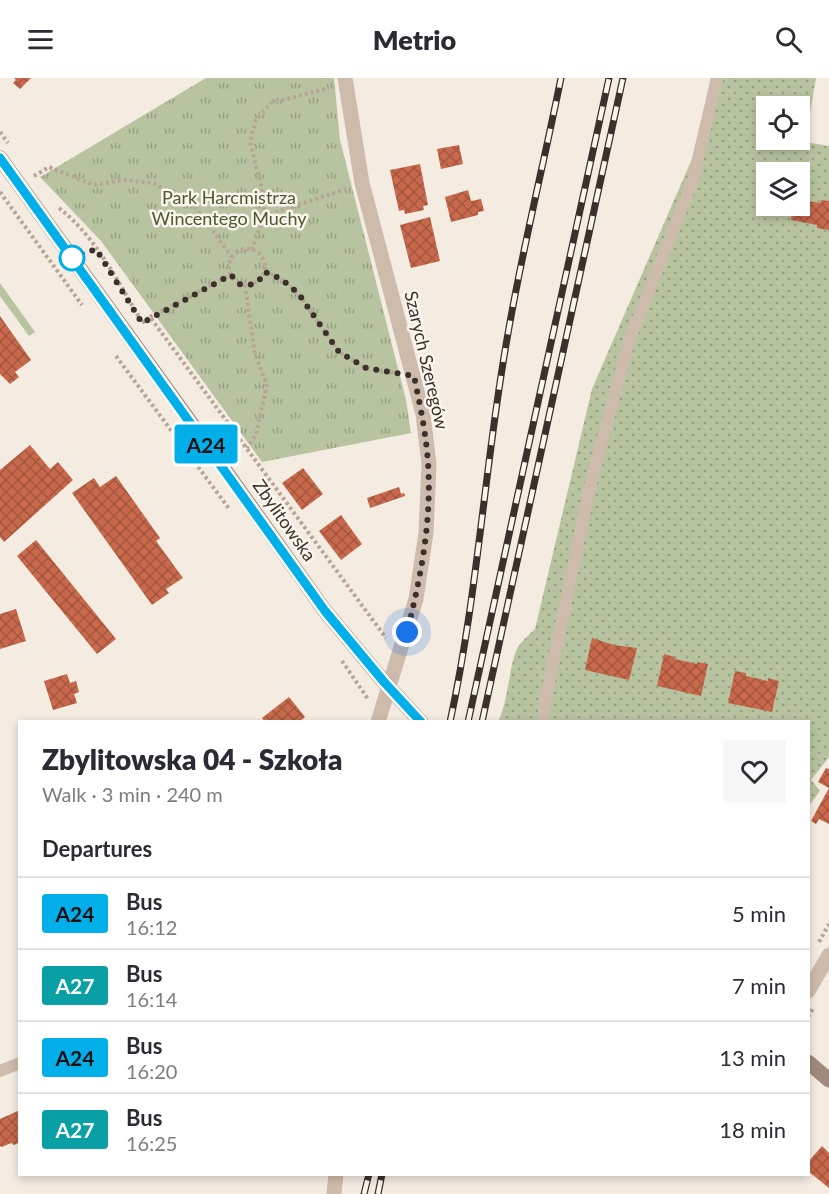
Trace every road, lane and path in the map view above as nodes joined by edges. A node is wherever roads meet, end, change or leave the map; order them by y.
1 (717, 78) edge
2 (345, 81) edge
3 (0, 158) edge
4 (362, 183) junction
5 (38, 185) dead end
6 (57, 207) dead end
7 (264, 216) junction
8 (252, 250) junction
9 (232, 257) junction
10 (265, 272) junction
11 (231, 275) junction
12 (246, 285) junction
13 (150, 317) junction
14 (142, 323) junction
15 (148, 332) dead end
16 (414, 376) junction
17 (247, 448) junction
18 (392, 645) dead end
19 (379, 720) edge
20 (419, 720) edge
21 (543, 720) edge
22 (829, 955) edge
23 (810, 988) edge
24 (18, 1064) edge
25 (810, 1064) edge
26 (0, 1071) edge
27 (829, 1080) edge
28 (336, 1176) edge
29 (334, 1194) edge

1 - 21 lane
2 - 4 street, Szarych Szeregów
2 - 7 path
3 - 20 street, Zbylitowska, bridge
4 - 7 path
4 - 16 street, Szarych Szeregów
5 - 9 path
6 - 14 path
7 - 8 path
8 - 9 path
8 - 10 path
9 - 11 path
10 - 12 path
10 - 16 path
11 - 12 path
11 - 13 path
12 - 17 path
13 - 14 path
13 - 17 path
14 - 15 path
16 - 19 street, Szarych Szeregów
17 - 18 path
22 - 23 street
24 - 26 lane
25 - 27 street
28 - 29 street

